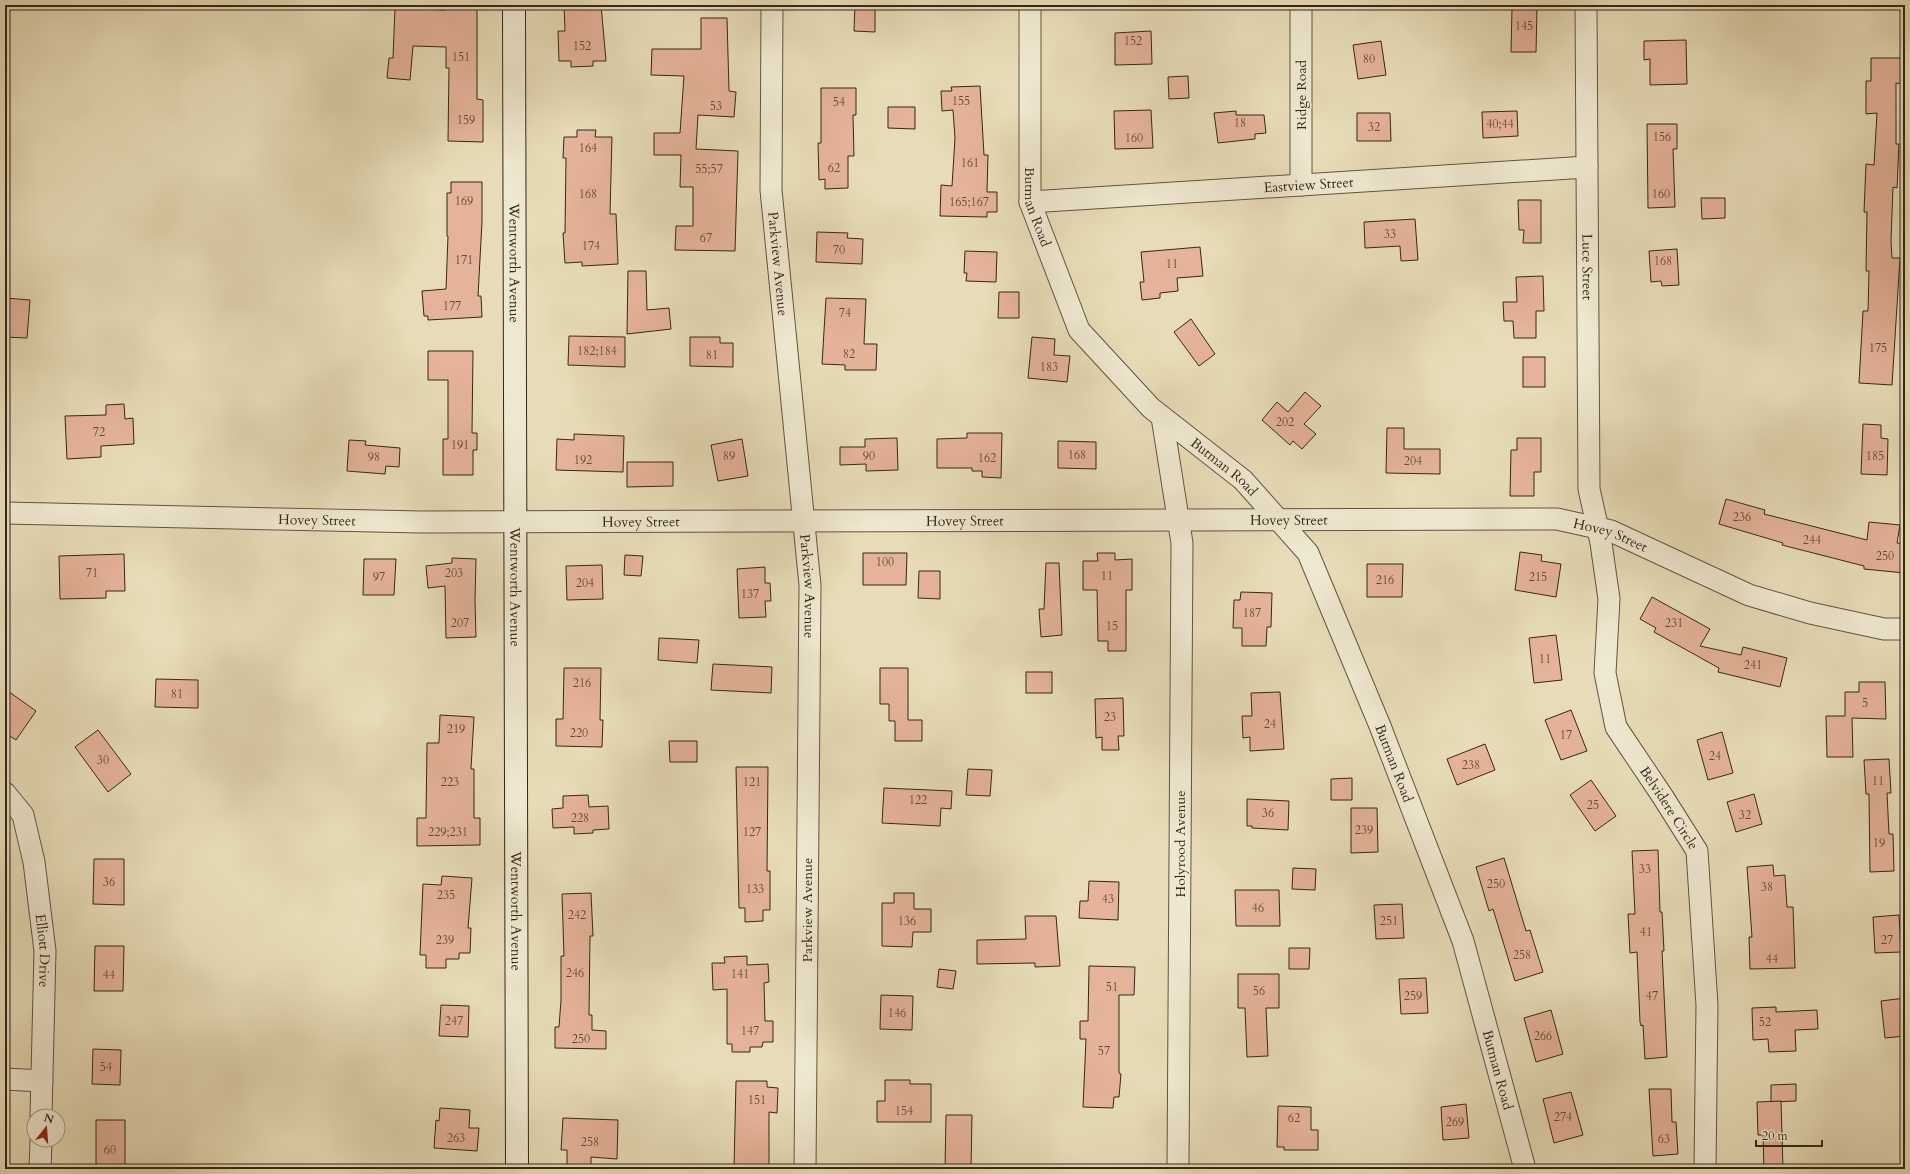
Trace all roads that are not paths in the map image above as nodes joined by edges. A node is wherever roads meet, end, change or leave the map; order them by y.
1 (514, 5) edge
2 (772, 5) edge
3 (1030, 5) edge
4 (1301, 5) edge
5 (1586, 5) edge
6 (1587, 167) junction
7 (1301, 185) junction
8 (1030, 202) junction
9 (1162, 417) junction
10 (5, 513) edge
11 (1177, 520) junction
12 (1279, 520) junction
13 (804, 521) junction
14 (515, 522) junction
15 (1598, 528) junction
16 (1905, 629) edge
17 (5, 792) edge
18 (5, 1079) edge
19 (42, 1081) junction
20 (41, 1108) edge
21 (41, 1148) edge
22 (40, 1169) edge
23 (517, 1169) edge
24 (805, 1169) edge
25 (1178, 1169) edge
26 (1525, 1169) edge
27 (1705, 1169) edge

1 - 14 street, Wentworth Avenue
2 - 13 street, Parkview Avenue
3 - 8 street, Butman Road
4 - 7 street, Ridge Road
5 - 6 street, Luce Street
6 - 7 street, Eastview Street
6 - 15 street, Luce Street
7 - 8 street, Eastview Street
8 - 9 street, Butman Road
9 - 11 street, Butman Road
9 - 12 street, Butman Road
10 - 14 street, Hovey Street
11 - 12 street, Hovey Street
11 - 13 street, Hovey Street
11 - 25 street, Holyrood Avenue
12 - 15 street, Hovey Street
12 - 26 street, Butman Road
13 - 14 street, Hovey Street
13 - 24 street, Parkview Avenue
14 - 23 street, Wentworth Avenue
15 - 16 street, Hovey Street
15 - 27 street, Belvidere Circle
17 - 19 street, Elliott Drive
18 - 19 street
19 - 20 street, Elliott Drive
21 - 22 street

